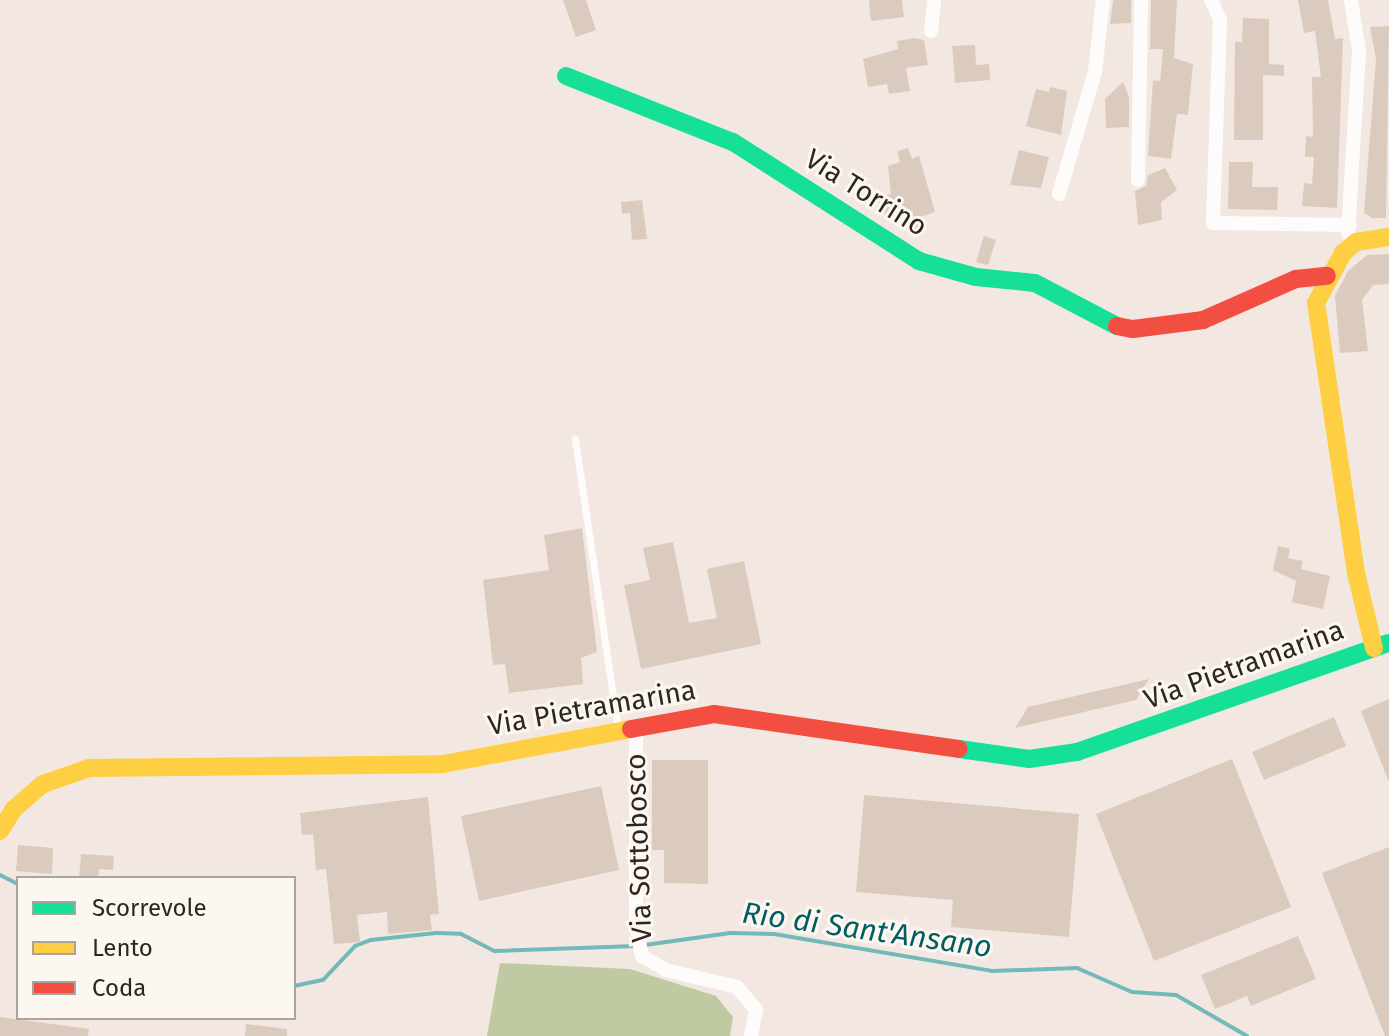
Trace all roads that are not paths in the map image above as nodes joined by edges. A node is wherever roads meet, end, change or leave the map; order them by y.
1 (934, 0) edge
2 (1103, 0) edge
3 (1141, 0) edge
4 (1211, 0) edge
5 (1351, 0) edge
6 (931, 31) dead end
7 (566, 76) dead end
8 (1138, 180) dead end
9 (1059, 194) dead end
10 (1350, 225) junction
11 (1389, 237) edge
12 (1343, 253) junction
13 (1327, 276) junction
14 (575, 439) dead end
15 (1382, 645) edge
16 (627, 727) junction
17 (0, 831) edge
18 (751, 1036) edge

1 - 6 street
2 - 9 street
3 - 8 street
4 - 10 street
5 - 10 street
7 - 13 main road, Via Torrino
10 - 12 street
11 - 12 main road
12 - 13 main road
13 - 15 main road
14 - 16 lane
15 - 16 main road, Via Pietramarina
16 - 17 main road, Via Pietramarina
16 - 18 street, Via Sottobosco

